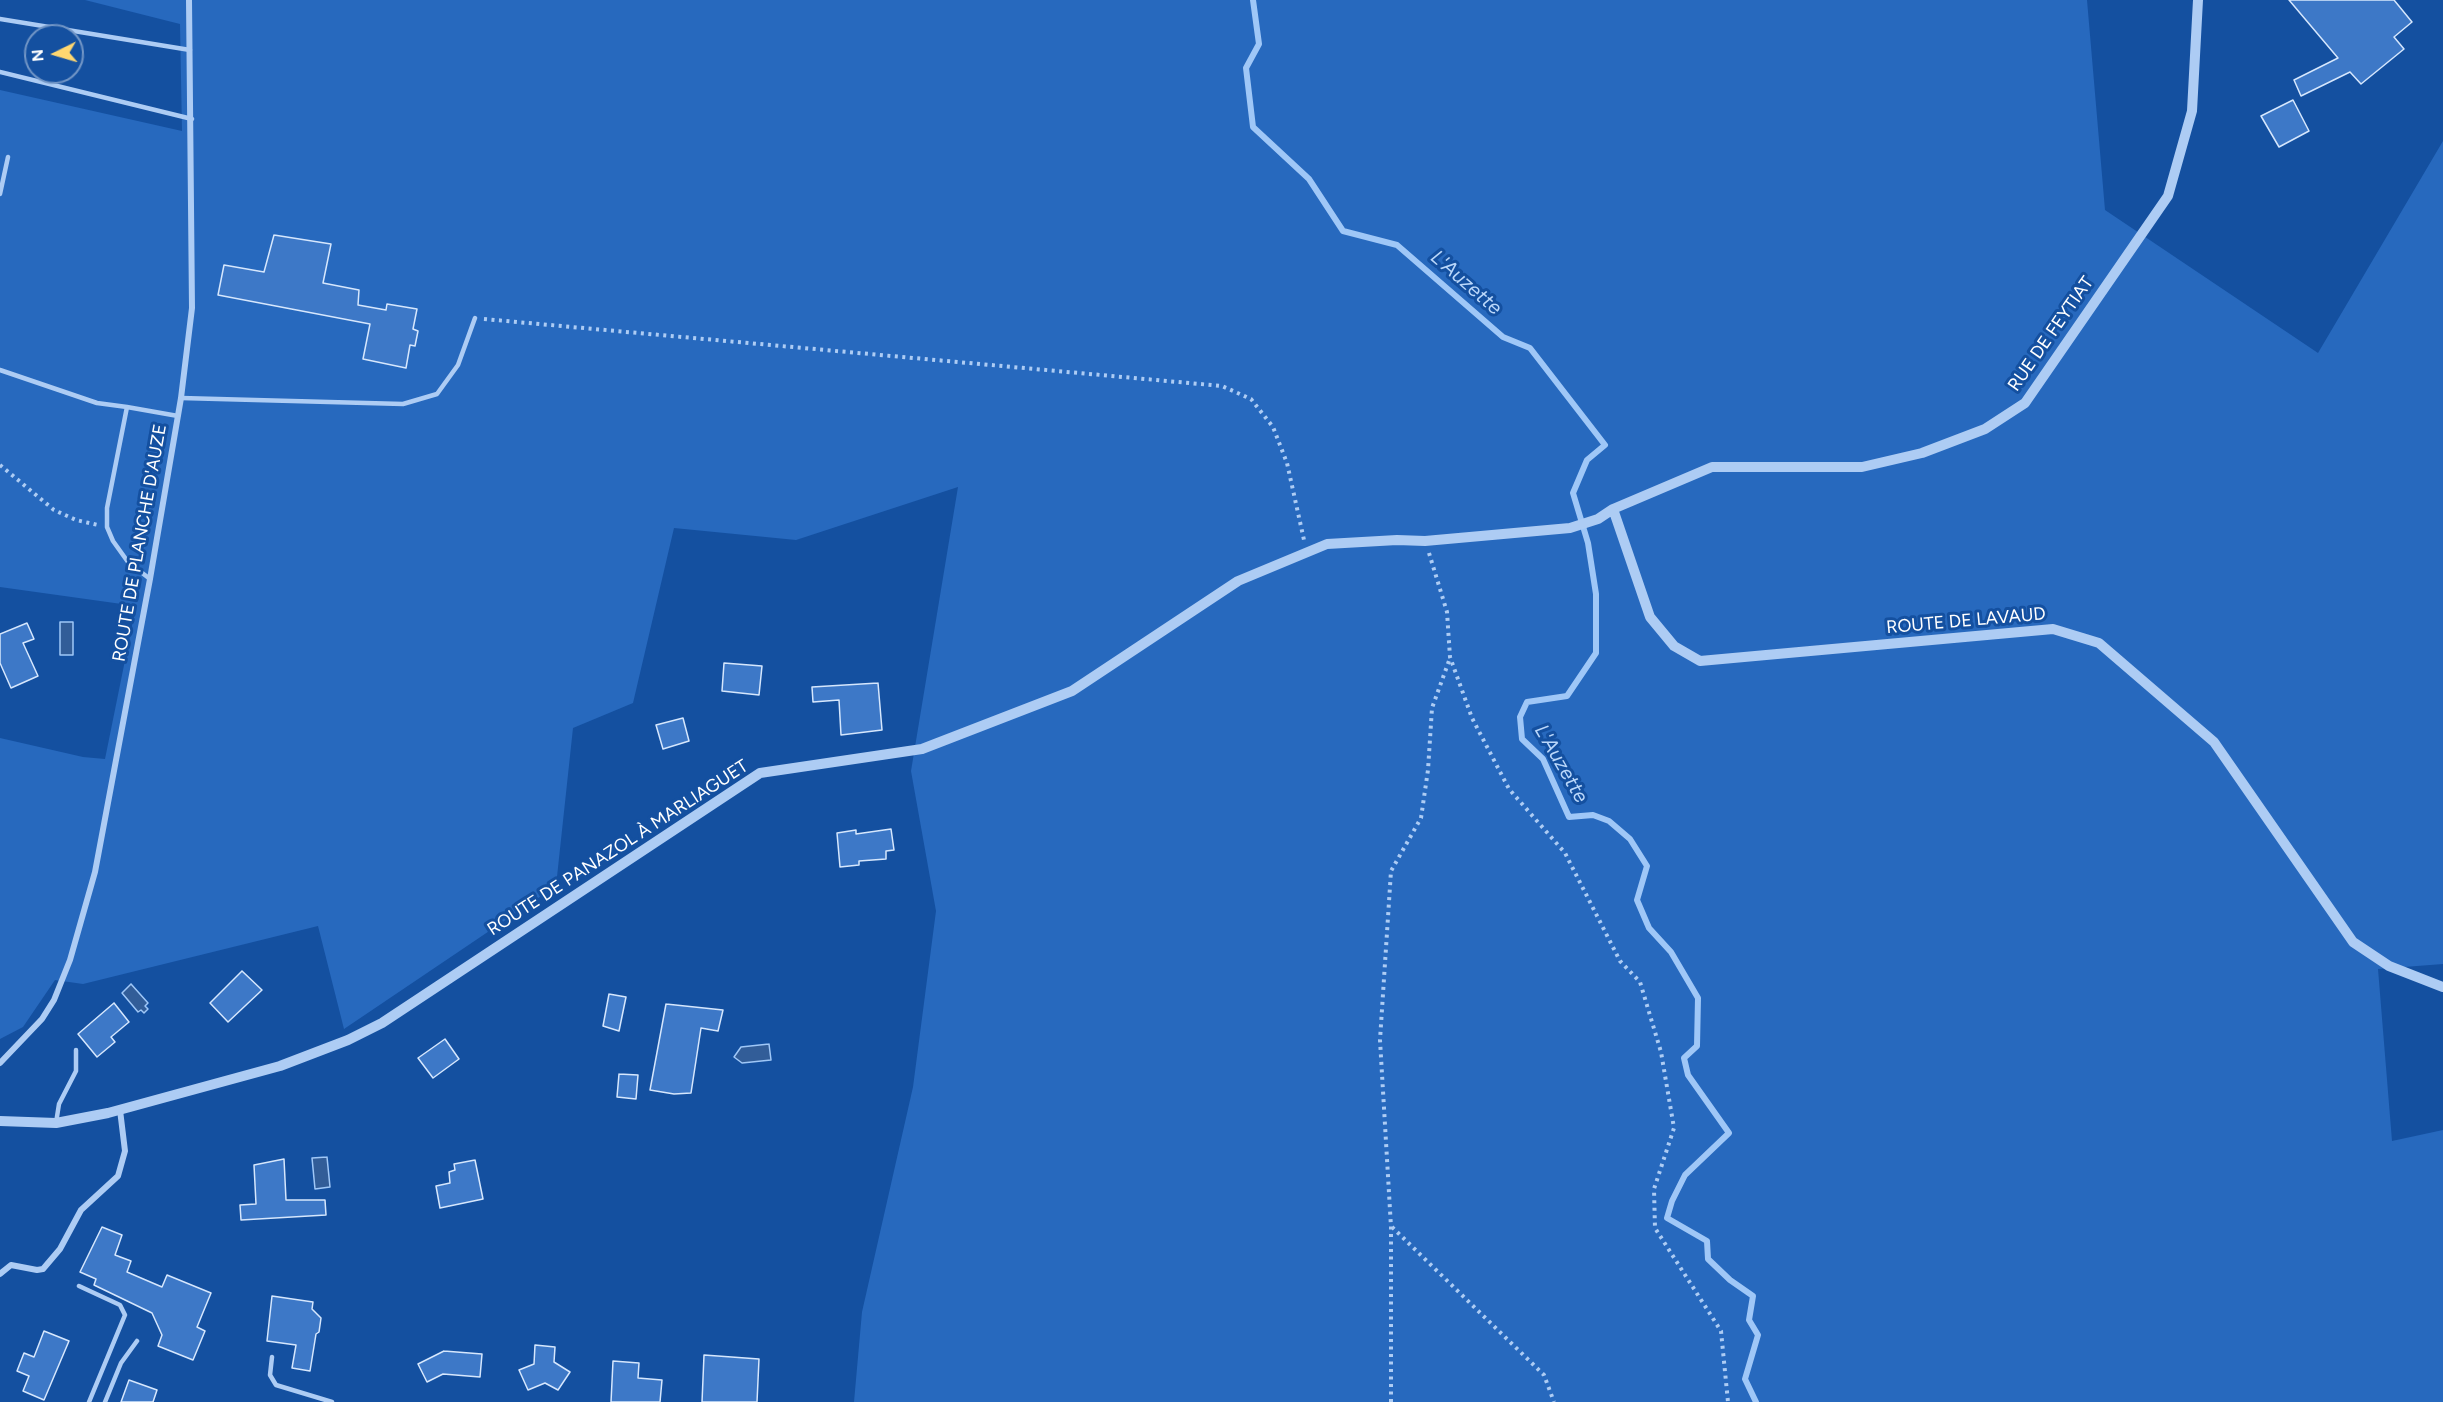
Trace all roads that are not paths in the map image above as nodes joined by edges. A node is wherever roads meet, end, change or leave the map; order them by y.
1 (189, 0) edge
2 (2198, 0) edge
3 (0, 18) edge
4 (190, 50) junction
5 (0, 72) edge
6 (192, 119) junction
7 (8, 157) dead end
8 (0, 194) edge
9 (475, 318) road end
10 (0, 370) edge
11 (181, 398) junction
12 (127, 407) junction
13 (178, 416) junction
14 (1612, 509) junction
15 (1598, 519) joint
16 (150, 579) junction
17 (2443, 987) edge
18 (76, 1050) dead end
19 (0, 1063) edge
20 (120, 1110) junction
21 (0, 1121) edge
22 (56, 1123) junction
23 (0, 1274) edge
24 (80, 1286) dead end
25 (137, 1341) dead end
26 (272, 1357) dead end
27 (89, 1402) edge
28 (105, 1402) edge
29 (332, 1402) edge

1 - 4 street, ROUTE DE PLANCHE D'AUZE
2 - 14 street, RUE DE FEYTIAT
3 - 4 lane
4 - 6 street, ROUTE DE PLANCHE D'AUZE
5 - 6 lane
6 - 11 street, ROUTE DE PLANCHE D'AUZE
7 - 8 lane
9 - 11 lane
10 - 12 lane
11 - 13 street, ROUTE DE PLANCHE D'AUZE
12 - 13 lane
12 - 16 lane
13 - 16 street, ROUTE DE PLANCHE D'AUZE
14 - 15 street, RUE DE FEYTIAT
14 - 17 street, ROUTE DE LAVAUD
15 - 20 street, ROUTE DE PANAZOL À MARLIAGUET
16 - 19 street, ROUTE DE PLANCHE D'AUZE
18 - 22 lane
20 - 22 street, ROUTE DE PANAZOL À MARLIAGUET
20 - 23 street
21 - 22 street, ROUTE DE PANAZOL À MARLIAGUET
24 - 27 lane
25 - 28 lane
26 - 29 lane

